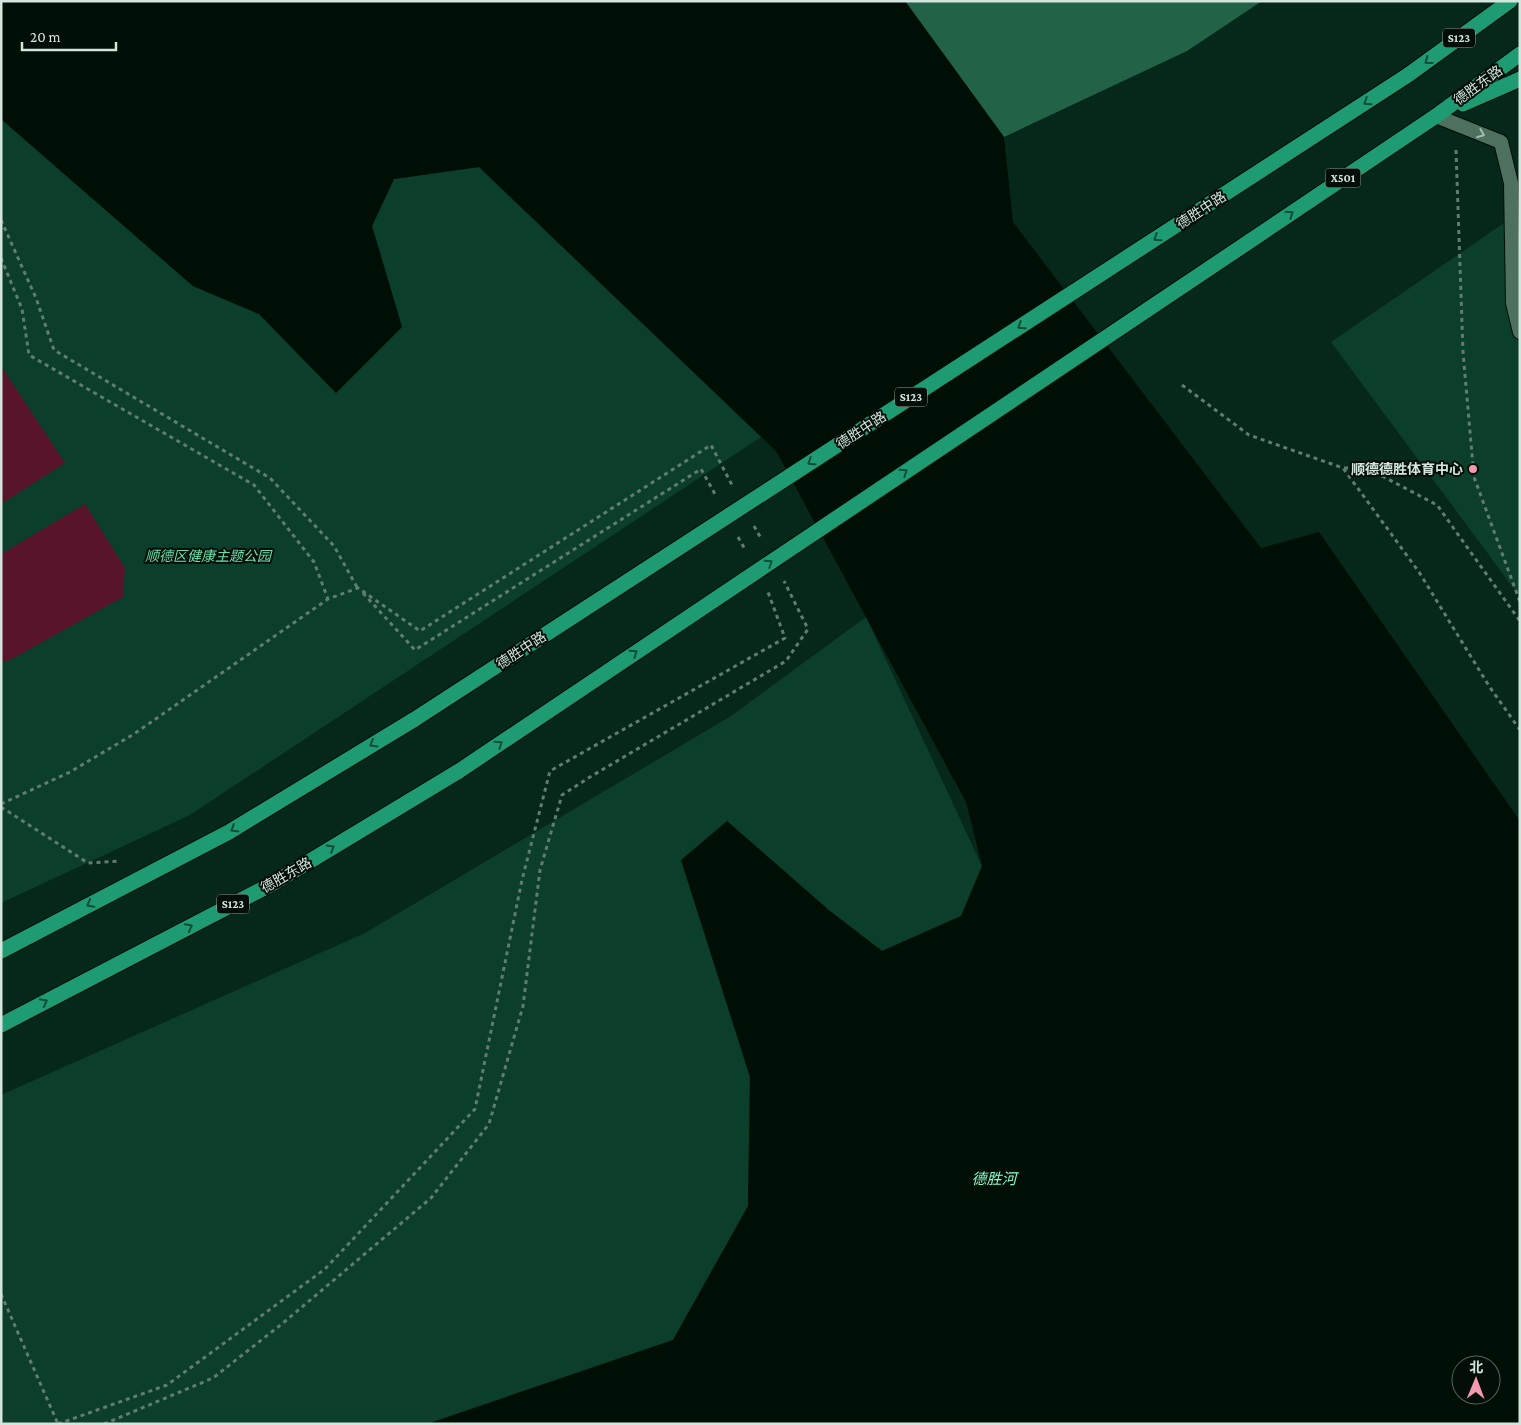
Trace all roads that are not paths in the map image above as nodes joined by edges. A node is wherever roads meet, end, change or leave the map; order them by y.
1 (1510, 1) edge
2 (1520, 54) edge
3 (1520, 79) edge
4 (1436, 116) junction
5 (1250, 241) joint
6 (1520, 332) edge
7 (1, 951) edge
8 (1, 1025) edge

1 -> 7 main road, 德胜中路 / S123, bridge
2 - 4 main road, 德胜东路
3 - 4 main road
5 -> 4 main road, X501
4 -> 6 lane
8 -> 5 main road, 德胜东路 / S123, bridge

